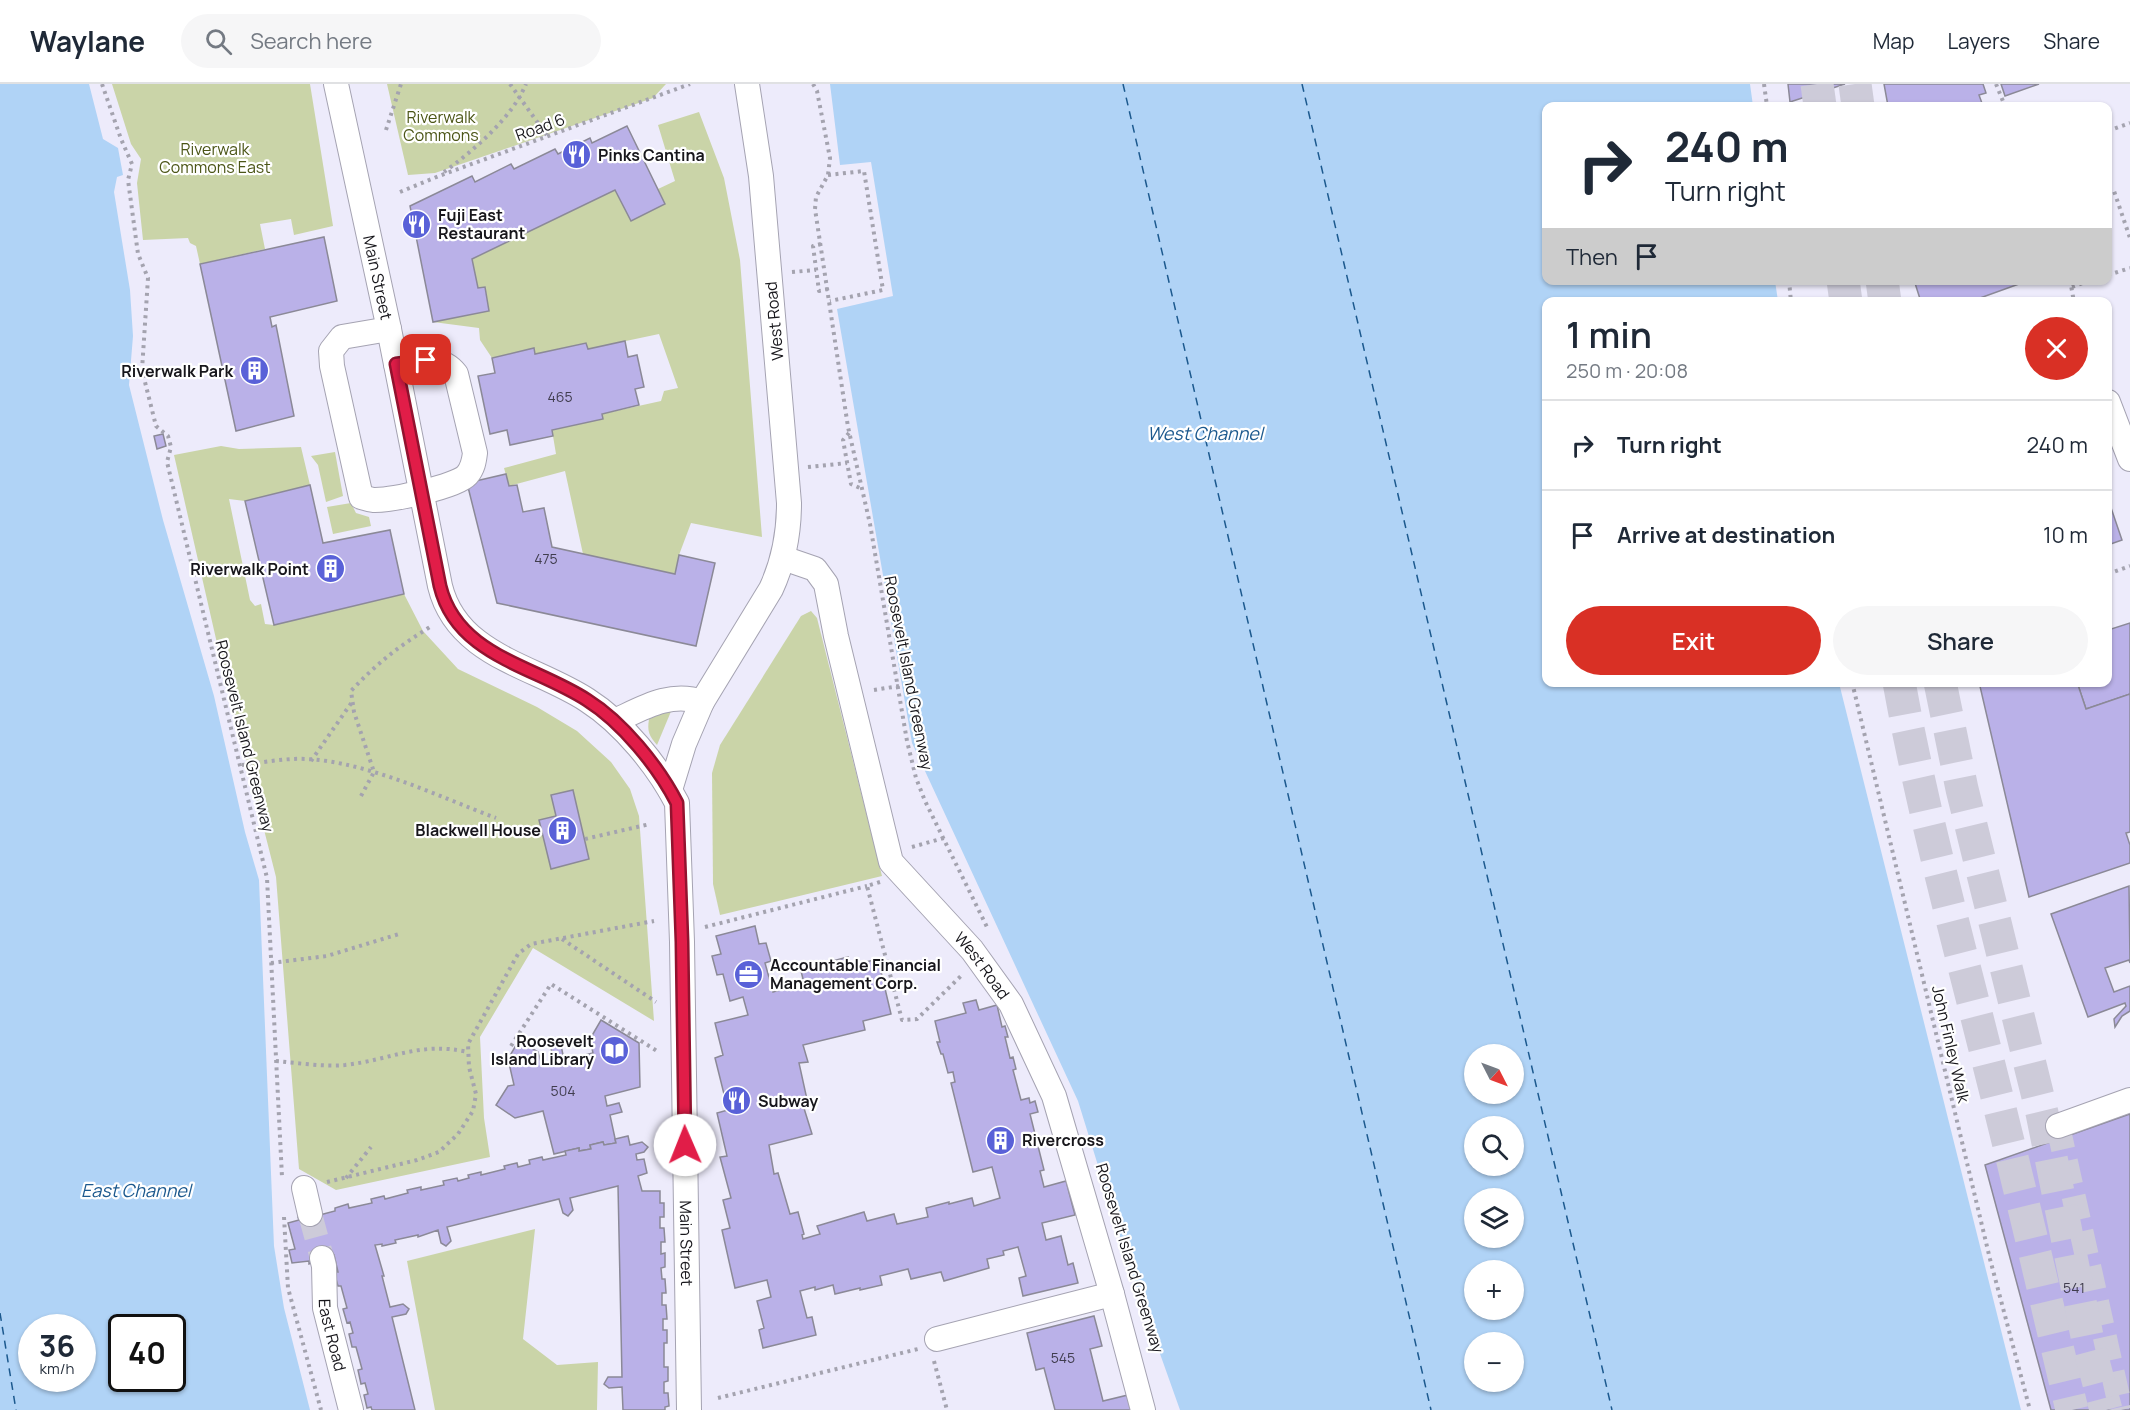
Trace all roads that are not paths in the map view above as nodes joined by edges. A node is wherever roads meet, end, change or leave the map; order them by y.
1 (336, 84) edge
2 (747, 84) edge
3 (389, 329) junction
4 (396, 364) junction
5 (2112, 412) edge
6 (2130, 457) edge
7 (422, 492) junction
8 (783, 558) junction
9 (702, 702) junction
10 (615, 721) junction
11 (670, 790) junction
12 (2130, 1100) edge
13 (2058, 1125) dead end
14 (293, 1190) road end
15 (310, 1214) tunnel mouth
16 (322, 1258) tunnel mouth
17 (1112, 1294) junction
18 (930, 1348) road end
19 (351, 1410) edge
20 (689, 1410) edge
21 (1143, 1410) edge

1 - 3 street, Main Street
2 - 8 street, West Road
3 - 4 street, Main Street
3 - 7 street
4 - 7 street, Main Street
4 - 7 street
5 - 6 street
7 - 10 street, Main Street
8 - 9 street, West Road
8 - 17 street, West Road
9 - 10 street
9 - 11 street
10 - 11 street, Main Street
11 - 20 street, Main Street
12 - 13 street
14 - 15 street
16 - 19 street, East Road
17 - 18 street
17 - 21 street, West Road

